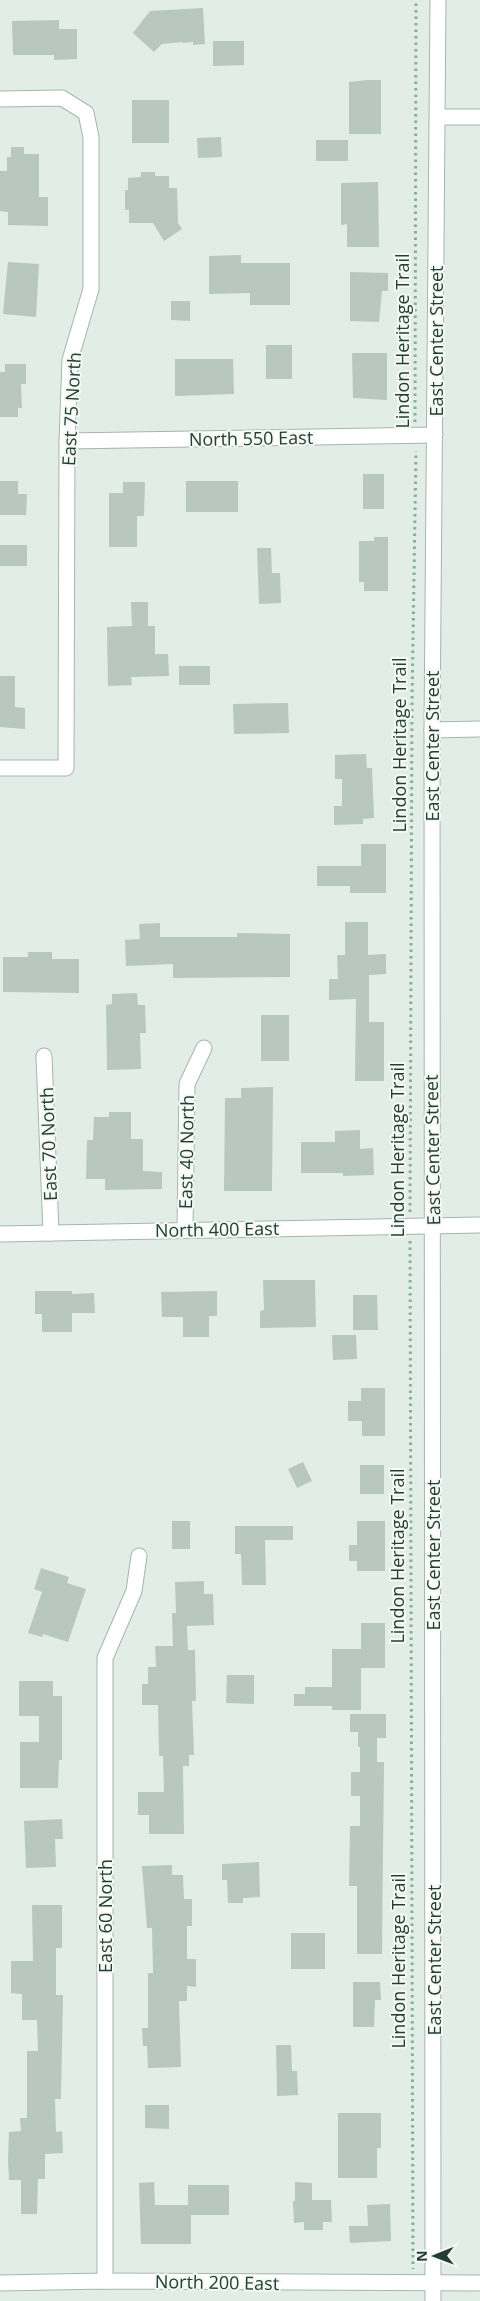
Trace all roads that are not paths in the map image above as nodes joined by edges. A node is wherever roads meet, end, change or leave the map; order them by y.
1 (438, 0) edge
2 (0, 99) edge
3 (438, 117) junction
4 (480, 117) edge
5 (435, 435) junction
6 (67, 441) junction
7 (480, 729) edge
8 (432, 730) junction
9 (0, 768) edge
10 (204, 1048) dead end
11 (44, 1056) dead end
12 (480, 1225) edge
13 (433, 1227) junction
14 (185, 1230) junction
15 (51, 1233) junction
16 (0, 1234) edge
17 (140, 1556) dead end
18 (104, 2281) junction
19 (0, 2283) edge
20 (434, 2284) junction
21 (480, 2284) edge
22 (433, 2301) edge

1 - 3 street, East Center Street
2 - 6 street, East 75 North
3 - 4 street
3 - 5 street, East Center Street
5 - 6 street, North 550 East
5 - 8 street, East Center Street
6 - 9 street, East 75 North
7 - 8 street
8 - 13 street, East Center Street
10 - 14 street, East 40 North
11 - 15 street, East 70 North
12 - 13 street, North 400 East
13 - 14 street, North 400 East
13 - 20 street, East Center Street
14 - 15 street, North 400 East
15 - 16 street, North 400 East
17 - 18 street, East 60 North
18 - 19 street, North 200 East
18 - 20 street, North 200 East
20 - 21 street, North 200 East
20 - 22 street, East Center Street

